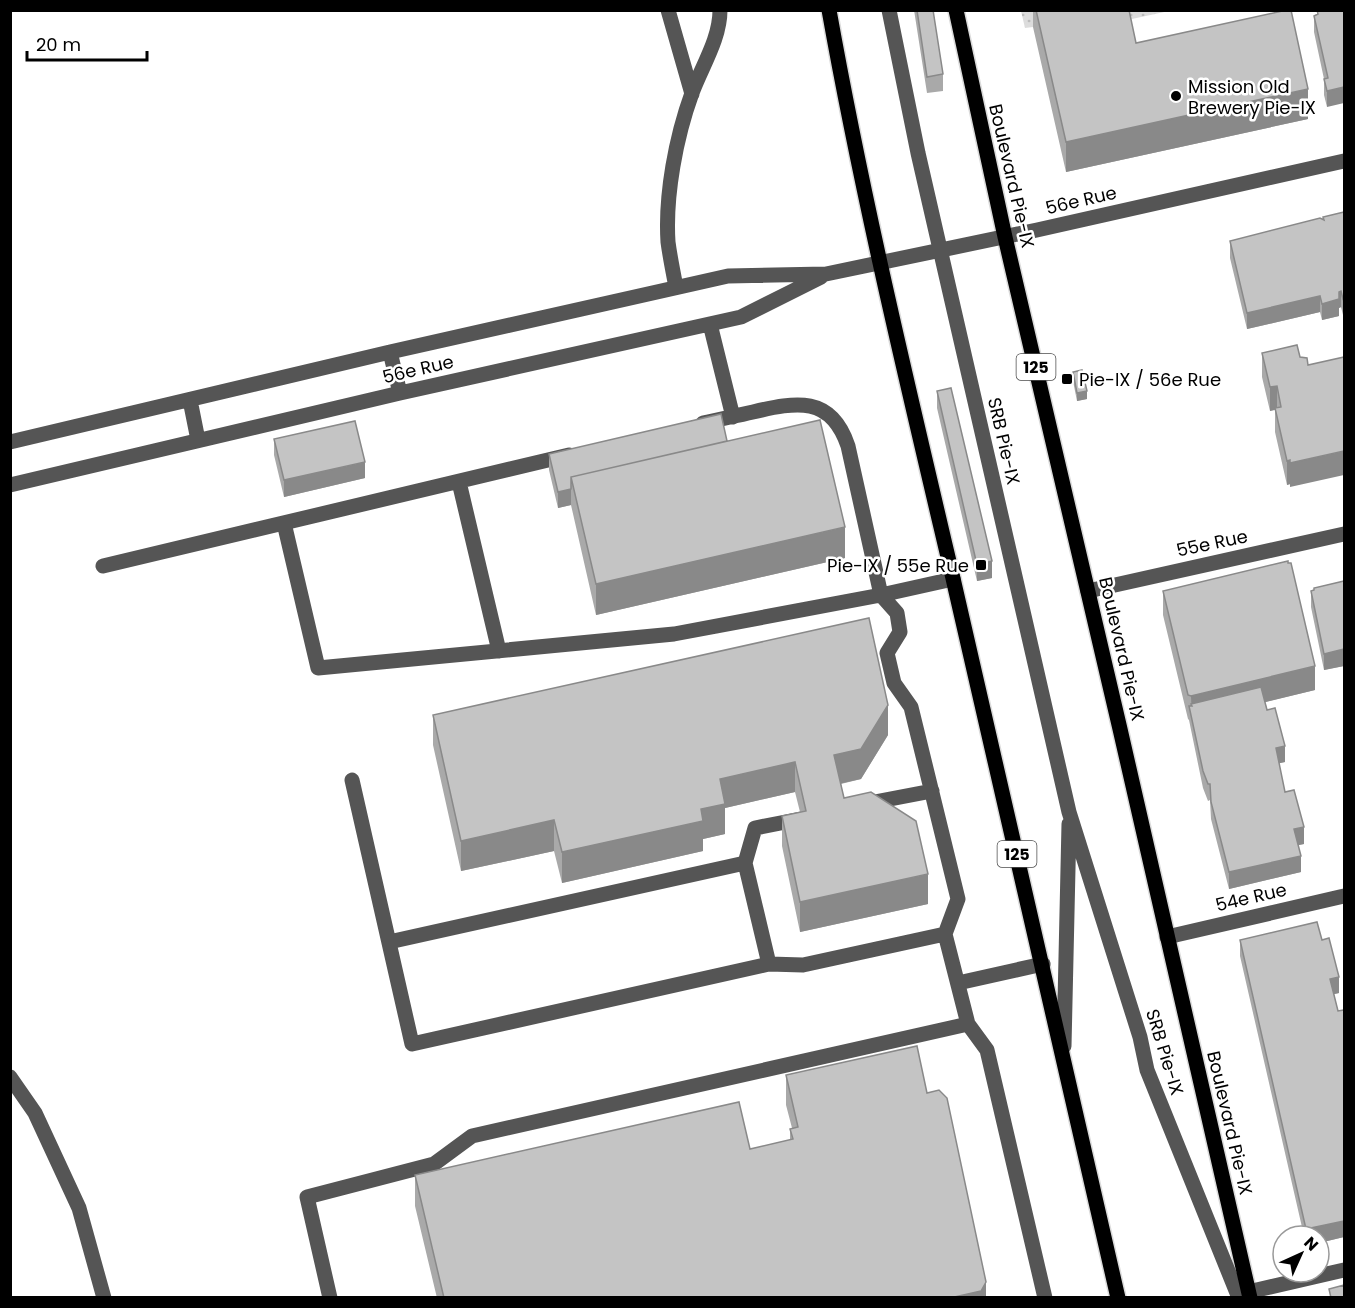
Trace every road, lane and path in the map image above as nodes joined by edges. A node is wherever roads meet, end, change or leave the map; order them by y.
1 (668, 10) edge
2 (720, 10) edge
3 (829, 10) edge
4 (889, 10) edge
5 (896, 10) edge
6 (956, 10) edge
7 (902, 80) junction
8 (692, 94) junction
9 (1344, 161) edge
10 (1005, 237) junction
11 (940, 250) junction
12 (881, 262) junction
13 (826, 274) junction
14 (675, 287) junction
15 (710, 324) junction
16 (390, 352) junction
17 (400, 393) junction
18 (190, 400) junction
19 (733, 417) junction
20 (684, 428) edge
21 (198, 440) junction
22 (10, 442) edge
23 (582, 452) edge
24 (459, 482) junction
25 (10, 485) edge
26 (284, 523) junction
27 (1344, 534) edge
28 (103, 566) dead end
29 (953, 579) junction
30 (1088, 591) junction
31 (881, 595) junction
32 (499, 651) junction
33 (352, 780) dead end
34 (932, 791) junction
35 (852, 807) edge
36 (1069, 812) junction
37 (801, 819) edge
38 (745, 863) junction
39 (1344, 896) edge
40 (945, 934) junction
41 (1167, 937) junction
42 (389, 942) junction
43 (769, 964) junction
44 (1043, 964) junction
45 (958, 983) junction
46 (968, 1024) junction
47 (1064, 1055) junction
48 (10, 1077) edge
49 (1344, 1270) edge
50 (1246, 1296) edge
51 (104, 1298) edge
52 (330, 1298) edge
53 (1045, 1298) edge
54 (1118, 1298) edge

1 - 8 street
2 - 8 street
3 - 12 main road, 125
4 - 7 street, SRB Pie-IX
5 - 7 street, SRB Pie-IX
6 - 10 main road, Boulevard Pie-IX / 125
7 - 11 street, SRB Pie-IX
8 - 14 street
9 - 10 street, 56e Rue
10 - 11 street, 56e Rue
10 - 30 main road, Boulevard Pie-IX / 125
11 - 12 street, 56e Rue
11 - 36 street, SRB Pie-IX
12 - 13 street, 56e Rue
12 - 29 main road, 125
13 - 14 street, 56e Rue
13 - 15 street, 56e Rue
14 - 16 street, 56e Rue
15 - 17 street, 56e Rue
15 - 19 street
16 - 17 street
16 - 18 street, 56e Rue
17 - 21 street, 56e Rue
18 - 21 street
18 - 22 street, 56e Rue
19 - 20 street
19 - 31 street
21 - 25 street, 56e Rue
23 - 24 street
24 - 26 street
24 - 32 street
26 - 28 street
26 - 32 street
27 - 30 street, 55e Rue
29 - 31 street
29 - 44 main road, 125
30 - 41 main road, Boulevard Pie-IX / 125
31 - 32 street
31 - 34 street
33 - 42 street
34 - 35 street
34 - 40 street
36 - 47 street, SRB Pie-IX
36 - 50 street, SRB Pie-IX
37 - 38 street
38 - 42 street
38 - 43 street
39 - 41 street, 54e Rue
40 - 43 street
40 - 45 street
41 - 50 main road, Boulevard Pie-IX / 125
42 - 43 street
44 - 45 street
44 - 47 main road, 125
45 - 46 street
46 - 52 street
46 - 53 street
47 - 54 main road, 125
48 - 51 street
49 - 50 street

